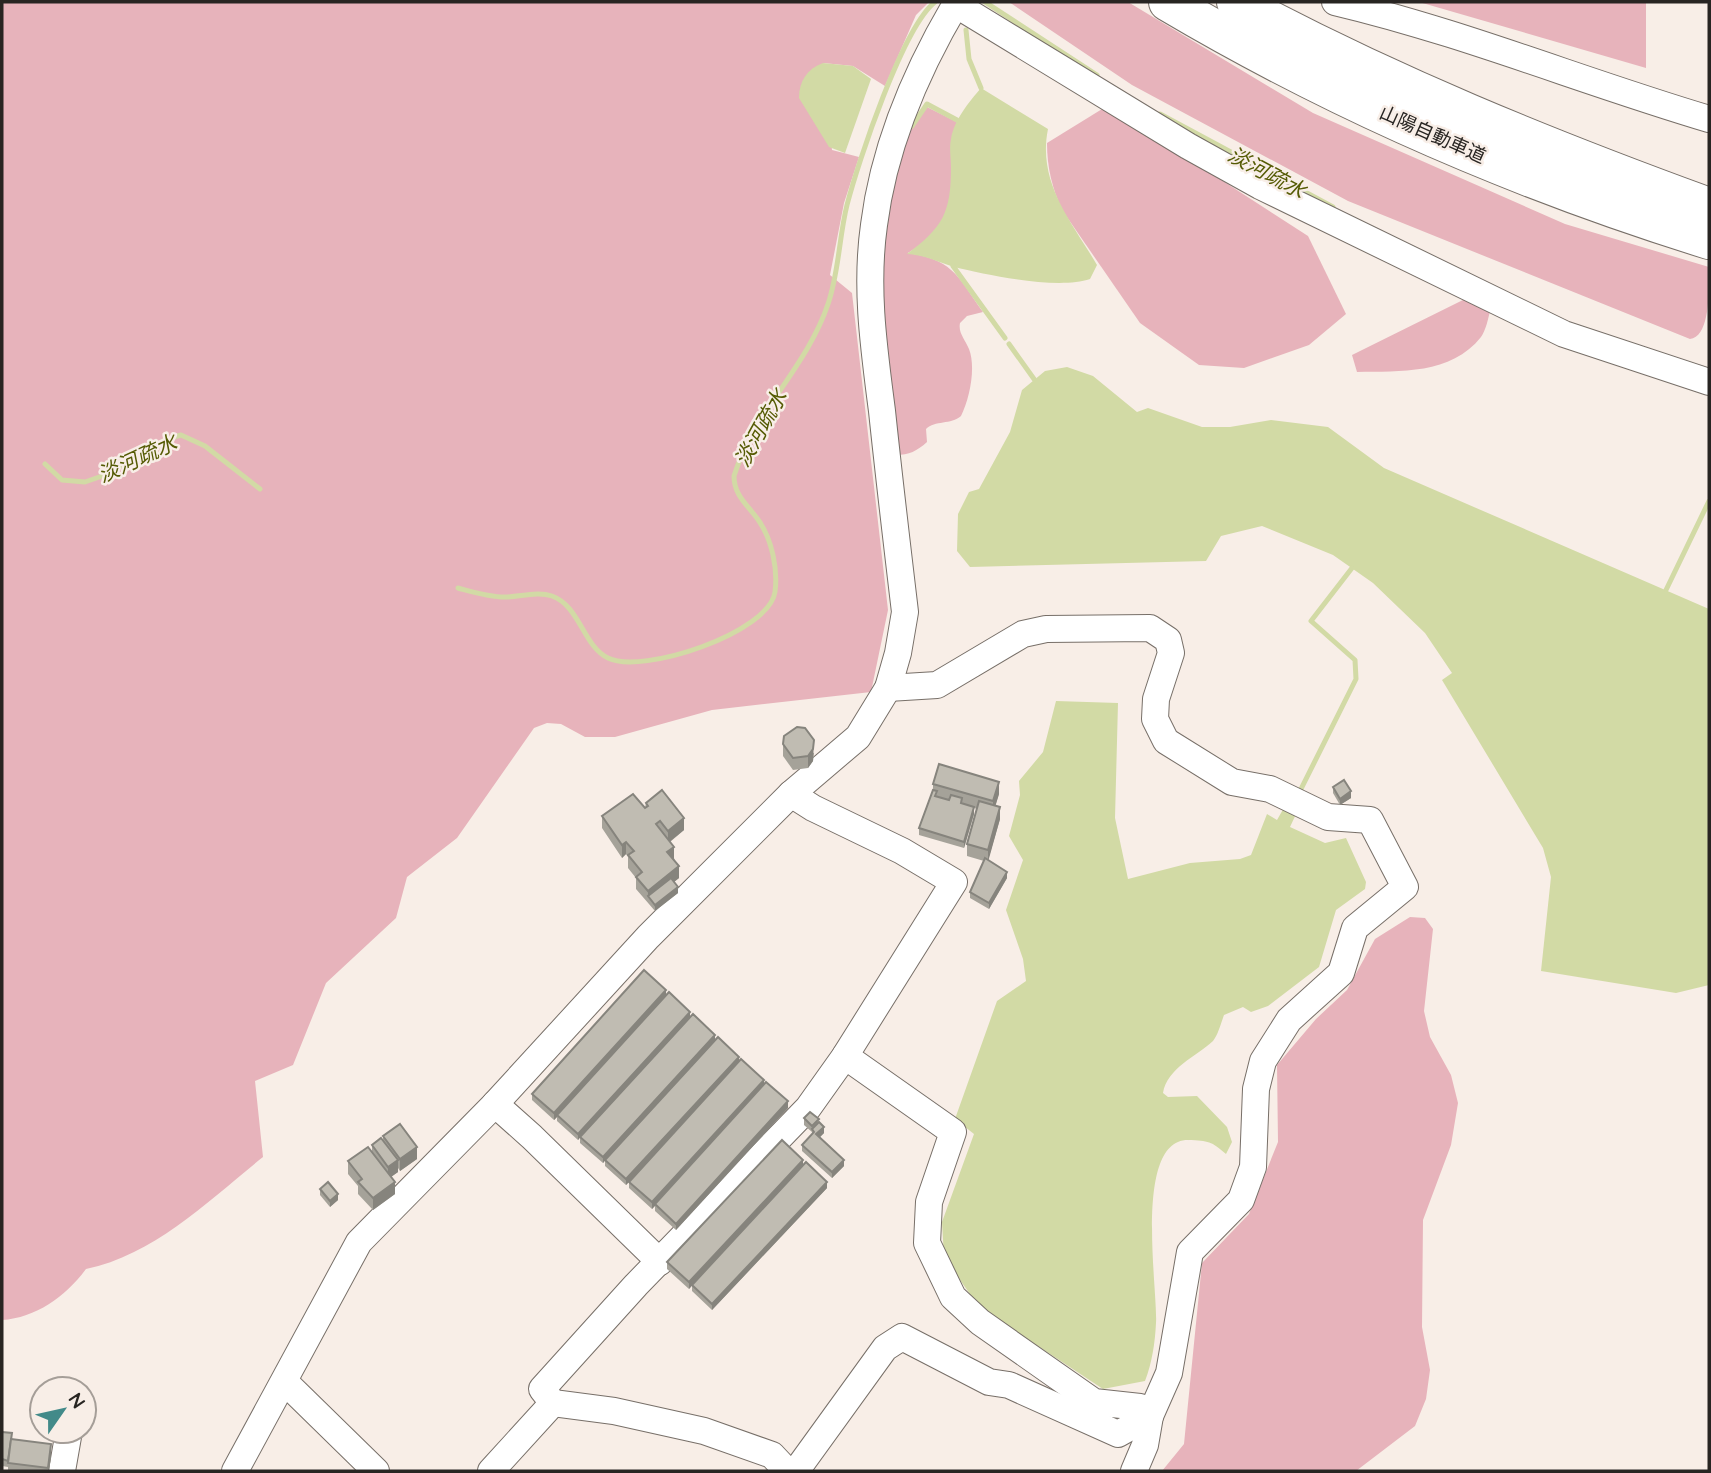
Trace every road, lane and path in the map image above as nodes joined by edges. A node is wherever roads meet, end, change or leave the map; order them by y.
1 (1168, 2) edge
2 (1236, 2) edge
3 (1335, 2) edge
4 (956, 3) edge
5 (1709, 119) edge
6 (1709, 207) edge
7 (1709, 240) edge
8 (1709, 382) edge
9 (888, 688) junction
10 (791, 794) junction
11 (845, 1056) junction
12 (495, 1104) junction
13 (660, 1262) junction
14 (285, 1382) junction
15 (553, 1403) junction
16 (1150, 1416) junction
17 (67, 1445) edge
18 (62, 1471) edge
19 (235, 1471) edge
20 (376, 1471) edge
21 (491, 1471) edge
22 (787, 1471) edge
23 (796, 1471) edge
24 (1134, 1471) edge

1 - 7 highway, 山陽自動車道
2 - 6 highway, 山陽自動車道
3 - 5 street
4 - 8 street
4 - 9 street
9 - 10 street
9 - 16 street
10 - 11 street
10 - 12 street
11 - 13 street
11 - 16 street
12 - 13 street
12 - 14 street
13 - 15 street
14 - 19 street
14 - 20 street
15 - 21 street
15 - 22 street
16 - 23 street
16 - 24 street
17 - 18 street

